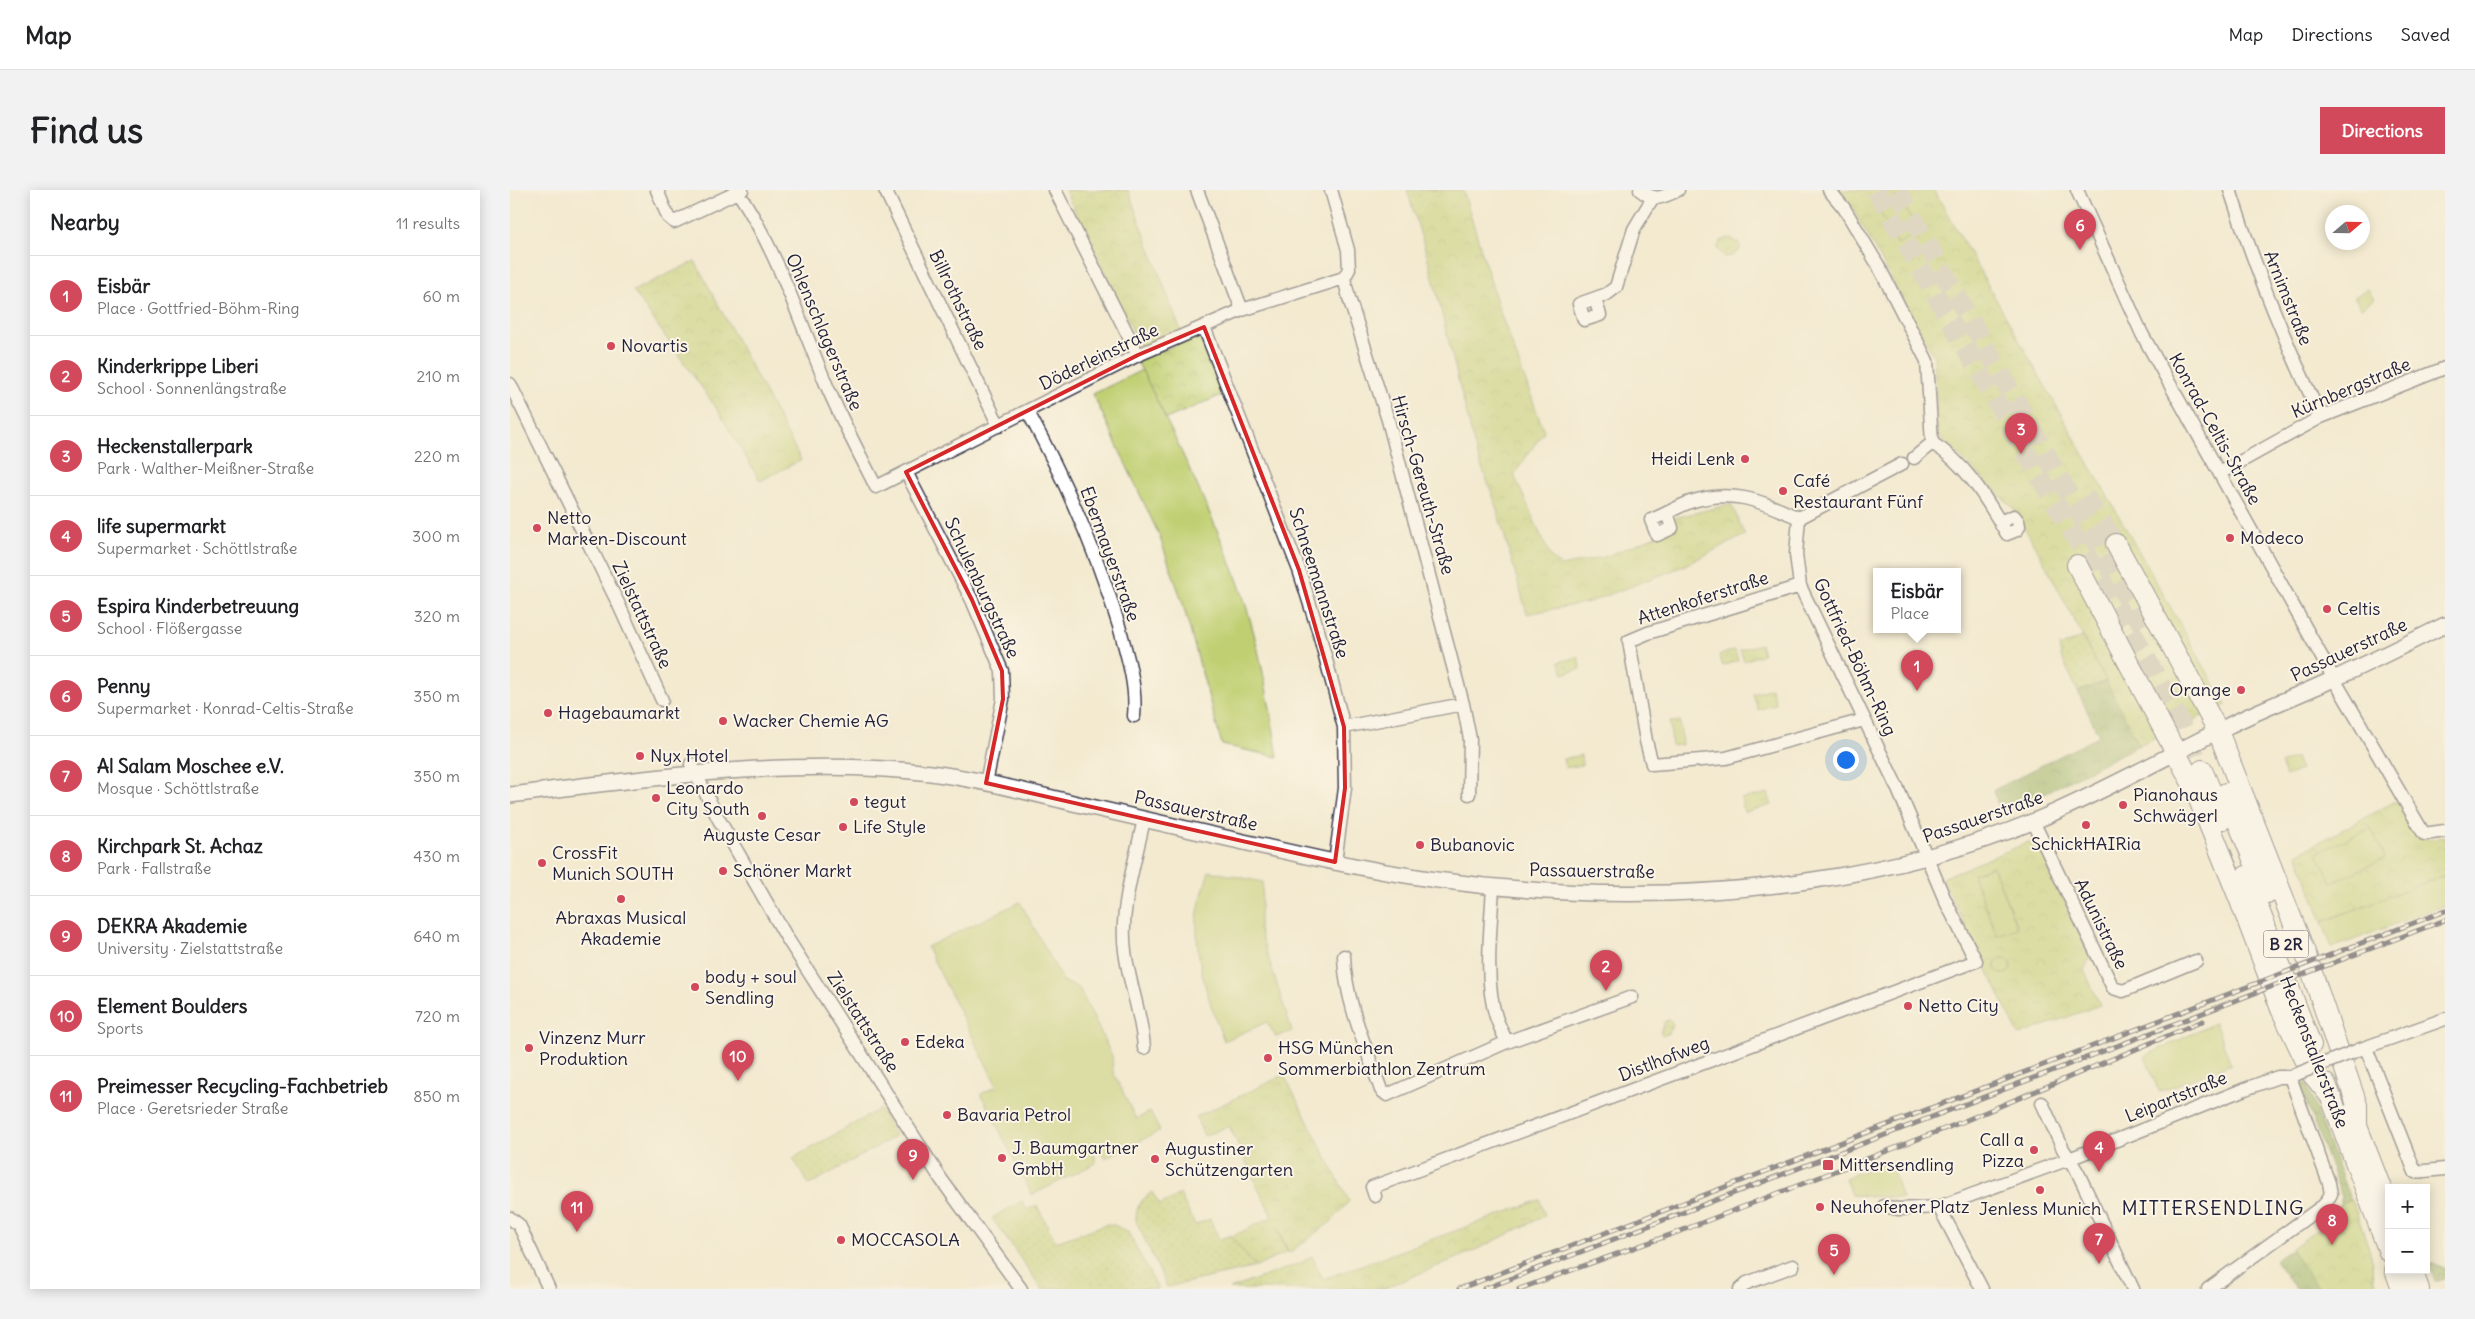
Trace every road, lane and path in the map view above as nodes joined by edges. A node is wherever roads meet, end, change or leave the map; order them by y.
1 (657, 190) edge
2 (885, 190) edge
3 (1055, 190) edge
4 (1197, 190) edge
5 (1331, 190) edge
6 (1640, 190) edge
7 (1678, 190) edge
8 (1829, 190) edge
9 (2077, 190) edge
10 (2230, 190) edge
11 (740, 191) edge
12 (1652, 199) junction
13 (1344, 278) junction
14 (1595, 299) dead end
15 (1242, 310) junction
16 (1204, 326) junction
17 (1138, 355) junction
18 (2445, 368) edge
19 (510, 384) edge
20 (1028, 412) junction
21 (2321, 416) junction
22 (999, 426) junction
23 (1932, 443) junction
24 (1914, 458) dead end
25 (1902, 464) dead end
26 (906, 472) junction
27 (2220, 474) junction
28 (876, 487) joint
29 (1667, 513) dead end
30 (1799, 518) junction
31 (2001, 524) dead end
32 (2116, 544) tunnel mouth
33 (2077, 565) dead end
34 (1800, 586) junction
35 (2445, 625) edge
36 (2334, 679) junction
37 (662, 700) dead end
38 (1463, 704) junction
39 (1134, 716) dead end
40 (1864, 720) junction
41 (1344, 727) junction
42 (2218, 731) junction
43 (2176, 752) junction
44 (694, 769) junction
45 (986, 783) junction
46 (1469, 794) dead end
47 (510, 795) edge
48 (1144, 819) junction
49 (2033, 821) junction
50 (2445, 831) edge
51 (1926, 857) junction
52 (1335, 862) junction
53 (1493, 887) junction
54 (1344, 956) dead end
55 (1976, 961) joint
56 (2196, 962) dead end
57 (1632, 998) dead end
58 (2445, 1019) edge
59 (1507, 1042) junction
60 (1144, 1048) dead end
61 (2361, 1049) junction
62 (2293, 1076) junction
63 (2331, 1096) junction
64 (2042, 1103) dead end
65 (2357, 1125) junction
66 (2069, 1159) junction
67 (2445, 1169) edge
68 (1375, 1196) dead end
69 (2385, 1198) edge
70 (1884, 1206) dead end
71 (1939, 1207) junction
72 (510, 1218) edge
73 (2385, 1241) edge
74 (1793, 1266) dead end
75 (2396, 1274) edge
76 (2413, 1274) edge
77 (549, 1289) edge
78 (1021, 1289) edge
79 (1740, 1289) edge
80 (1982, 1289) edge
81 (2133, 1289) edge
82 (2208, 1289) edge
83 (2402, 1289) edge
84 (2419, 1289) edge

1 - 11 street
2 - 22 street, Billrothstraße
3 - 17 street
4 - 15 street
5 - 13 street, Hirsch-Gereuth-Straße
6 - 12 street
7 - 12 street
8 - 23 street
9 - 27 street, Konrad-Celtis-Straße
10 - 21 street, Arnimstraße
11 - 28 street, Ohlenschlagerstraße
12 - 14 street
13 - 15 street, Döderleinstraße
13 - 38 street, Hirsch-Gereuth-Straße
15 - 16 street, Döderleinstraße
16 - 17 street, Döderleinstraße
16 - 41 street, Schneemannstraße
17 - 20 street, Döderleinstraße
18 - 21 street, Kürnbergstraße
19 - 37 street, Zielstattstraße
20 - 22 street, Döderleinstraße
20 - 39 street, Ebermayerstraße
21 - 27 street, Kürnbergstraße
22 - 26 street, Döderleinstraße
23 - 24 street
23 - 31 street
25 - 30 street
26 - 28 street, Döderleinstraße
26 - 45 street, Schulenburgstraße
27 - 36 street, Konrad-Celtis-Straße
29 - 30 street
30 - 34 street, Gottfried-Böhm-Ring
32 - 42 highway
33 - 43 highway
34 - 40 street, Gottfried-Böhm-Ring
34 - 40 street, Attenkoferstraße
35 - 36 street, Passauerstraße
36 - 42 street, Passauerstraße
36 - 50 street, Konrad-Celtis-Straße
38 - 41 street
38 - 46 street, Hirsch-Gereuth-Straße
40 - 51 street, Gottfried-Böhm-Ring
41 - 52 street, Schneemannstraße
42 - 43 street, Passauerstraße
42 - 65 highway
43 - 49 street, Passauerstraße
43 - 63 highway
44 - 45 street, Passauerstraße
44 - 47 street, Passauerstraße
44 - 78 street, Zielstattstraße
45 - 48 street, Passauerstraße
48 - 52 street, Passauerstraße
48 - 60 street
49 - 51 street, Passauerstraße
49 - 56 street, Adunistraße
51 - 53 street, Passauerstraße
51 - 55 street, Gottfried-Böhm-Ring
52 - 53 street, Passauerstraße
53 - 59 street
54 - 59 street
55 - 68 street, Distlhofweg
57 - 59 street
58 - 61 street, Leipartstraße
61 - 62 street, Leipartstraße, bridge
61 - 67 street
62 - 66 street, Leipartstraße
62 - 82 street
63 - 65 highway, Heckenstallerstraße / B 2R
63 - 73 highway, Heckenstallerstraße / B 2R
64 - 66 street
65 - 69 highway, Heckenstallerstraße / B 2R
66 - 71 street, Leipartstraße
66 - 81 street
70 - 71 street, Leipartstraße
71 - 80 street
72 - 77 street
74 - 79 street
75 - 83 highway
76 - 84 highway

